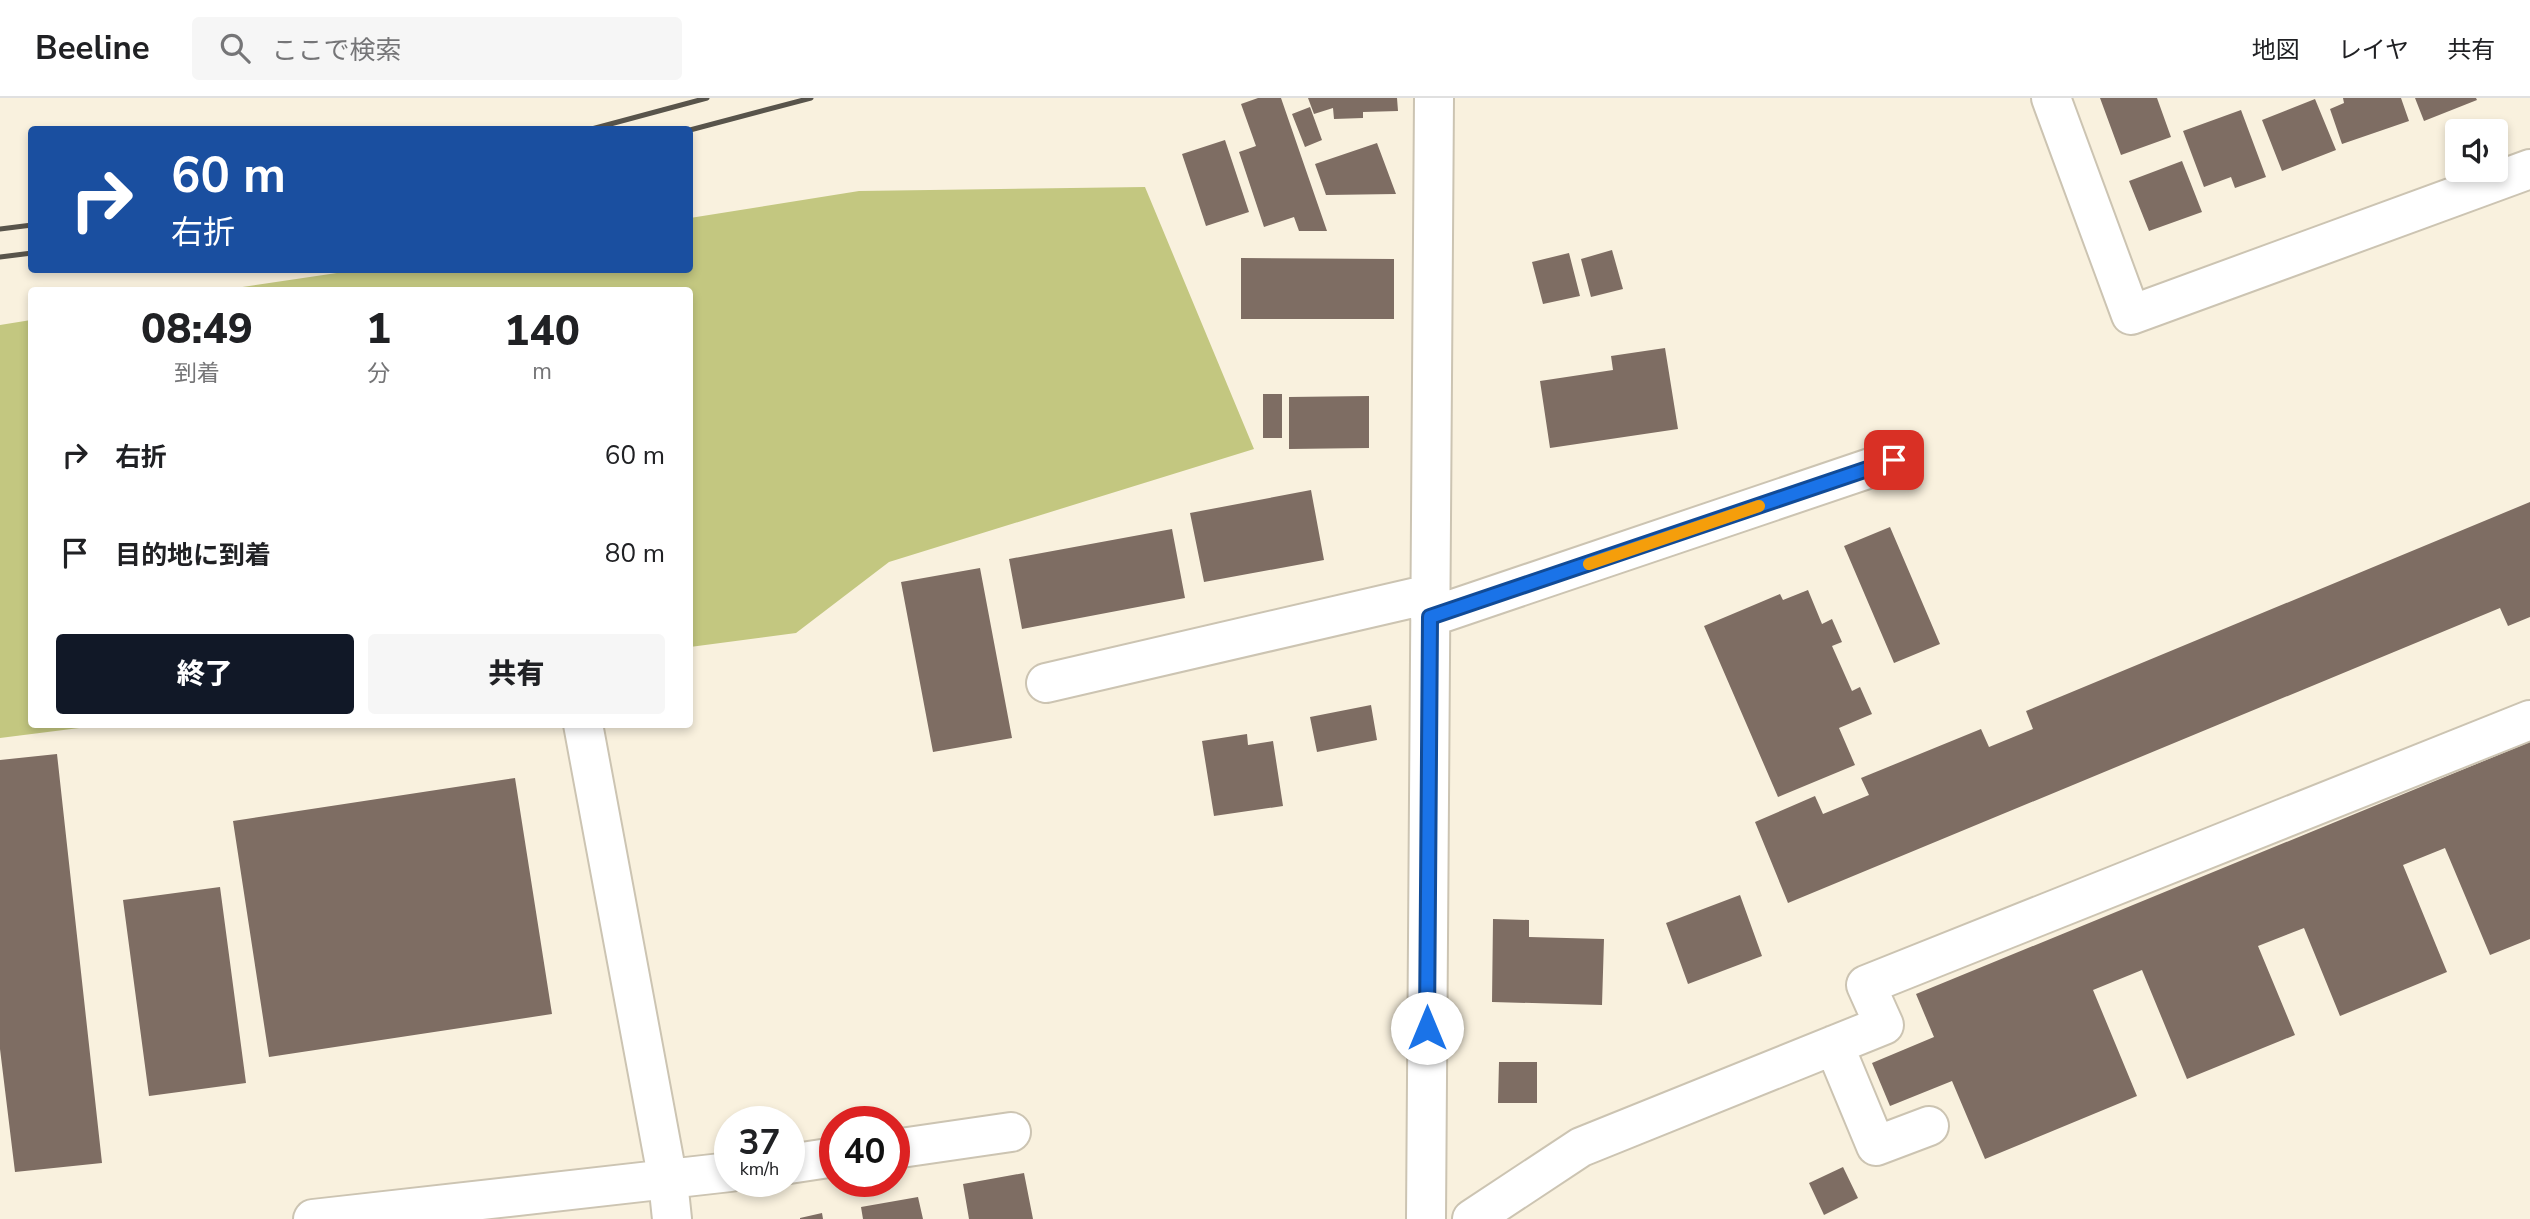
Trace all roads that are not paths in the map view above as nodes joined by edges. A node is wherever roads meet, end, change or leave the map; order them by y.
1 (1434, 98) edge
2 (2051, 98) edge
3 (2530, 169) edge
4 (1894, 460) dead end
5 (1430, 606) junction
6 (1046, 683) dead end
7 (2530, 720) edge
8 (584, 728) edge
9 (1834, 1045) junction
10 (1929, 1126) dead end
11 (1011, 1132) dead end
12 (910, 1147) edge
13 (714, 1174) edge
14 (668, 1181) junction
15 (313, 1219) edge
16 (672, 1219) edge
17 (1426, 1219) edge
18 (1472, 1219) edge

1 - 5 street
2 - 3 street
4 - 5 street
5 - 6 street
5 - 17 street
7 - 9 street
8 - 14 street
9 - 10 street
9 - 18 street
11 - 12 street
13 - 14 street
14 - 15 street
14 - 16 street

